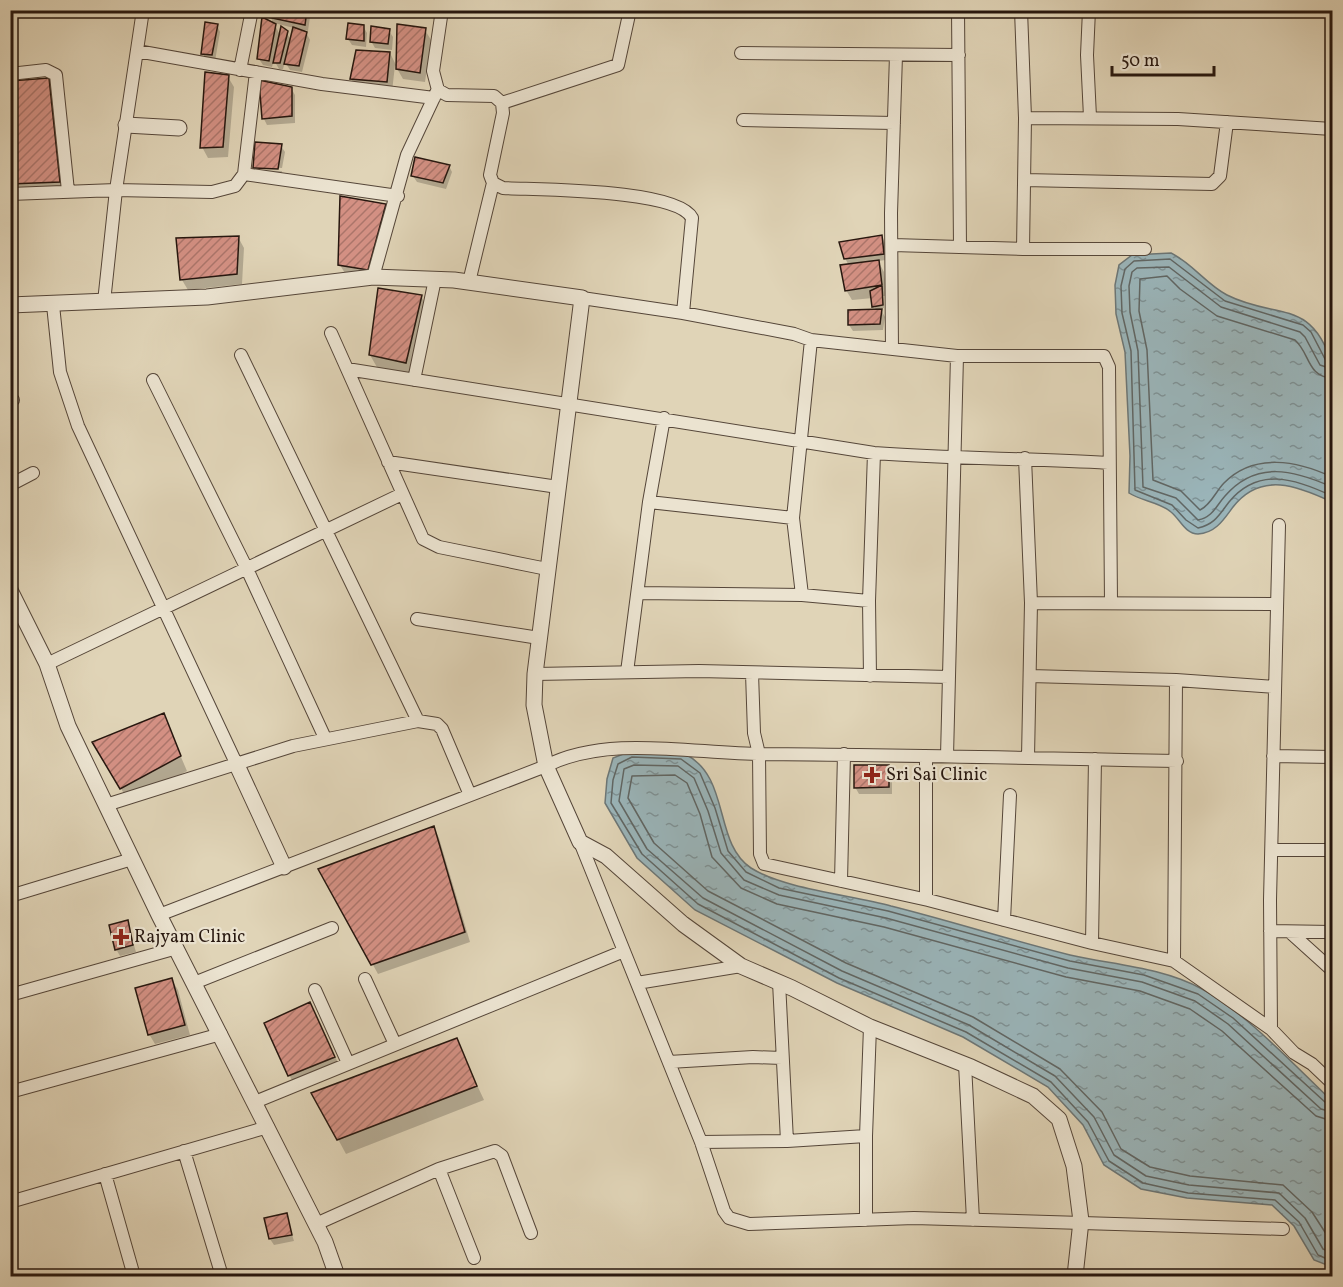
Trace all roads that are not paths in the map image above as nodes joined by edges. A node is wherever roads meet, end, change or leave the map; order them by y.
1 (143, 10) edge
2 (252, 10) edge
3 (442, 10) edge
4 (630, 10) edge
5 (958, 10) edge
6 (1021, 10) edge
7 (1089, 10) edge
8 (137, 51) junction
9 (741, 53) dead end
10 (896, 55) junction
11 (959, 55) junction
12 (240, 70) junction
13 (256, 72) junction
14 (10, 74) edge
15 (436, 94) junction
16 (502, 103) junction
17 (1090, 117) junction
18 (1025, 118) junction
19 (743, 120) dead end
20 (1227, 122) junction
21 (894, 123) junction
22 (126, 125) junction
23 (179, 128) dead end
24 (1332, 129) edge
25 (244, 174) junction
26 (1024, 180) junction
27 (493, 183) junction
28 (116, 190) junction
29 (68, 191) junction
30 (10, 194) edge
31 (398, 196) junction
32 (893, 245) junction
33 (960, 247) junction
34 (1023, 249) junction
35 (1145, 249) dead end
36 (373, 277) junction
37 (435, 279) junction
38 (469, 282) junction
39 (582, 298) junction
40 (104, 302) junction
41 (10, 305) edge
42 (53, 305) junction
43 (683, 313) junction
44 (331, 333) dead end
45 (811, 340) junction
46 (892, 350) junction
47 (241, 355) dead end
48 (957, 356) junction
49 (347, 369) junction
50 (153, 380) dead end
51 (414, 380) junction
52 (568, 403) junction
53 (663, 418) junction
54 (802, 441) junction
55 (874, 453) junction
56 (1025, 458) junction
57 (954, 459) junction
58 (388, 462) junction
59 (1108, 464) junction
60 (33, 473) dead end
61 (10, 485) edge
62 (558, 487) junction
63 (402, 494) junction
64 (649, 502) junction
65 (793, 518) junction
66 (1278, 525) dead end
67 (327, 532) junction
68 (247, 569) junction
69 (548, 569) junction
70 (10, 590) edge
71 (638, 593) junction
72 (802, 595) junction
73 (868, 601) junction
74 (1111, 602) junction
75 (1031, 603) junction
76 (1277, 604) junction
77 (164, 608) junction
78 (417, 619) dead end
79 (539, 638) junction
80 (47, 664) junction
81 (627, 672) junction
82 (752, 673) junction
83 (535, 674) junction
84 (870, 676) junction
85 (1030, 676) junction
86 (949, 677) junction
87 (1176, 680) junction
88 (1275, 687) junction
89 (418, 721) junction
90 (325, 738) junction
91 (759, 754) junction
92 (844, 754) junction
93 (926, 756) junction
94 (947, 756) junction
95 (1273, 756) junction
96 (1028, 757) junction
97 (1332, 757) edge
98 (1095, 759) junction
99 (1177, 760) junction
100 (236, 763) junction
101 (546, 766) junction
102 (470, 795) junction
103 (1010, 795) dead end
104 (106, 805) junction
105 (580, 842) junction
106 (1272, 850) junction
107 (1332, 850) edge
108 (132, 860) junction
109 (284, 867) junction
110 (841, 881) junction
111 (12, 891) edge
112 (926, 899) junction
113 (159, 915) junction
114 (1004, 920) junction
115 (332, 928) dead end
116 (1270, 931) junction
117 (1332, 932) edge
118 (1291, 933) junction
119 (1092, 943) junction
120 (177, 948) junction
121 (624, 951) junction
122 (1174, 961) junction
123 (741, 966) junction
124 (1332, 970) edge
125 (365, 979) dead end
126 (780, 982) junction
127 (194, 983) junction
128 (637, 983) junction
129 (315, 990) dead end
130 (10, 995) edge
131 (870, 1027) junction
132 (1271, 1029) junction
133 (221, 1034) junction
134 (395, 1044) junction
135 (782, 1058) junction
136 (669, 1062) junction
137 (348, 1064) junction
138 (965, 1064) junction
139 (1332, 1083) edge
140 (10, 1092) edge
141 (255, 1102) junction
142 (268, 1127) junction
143 (866, 1136) junction
144 (787, 1141) junction
145 (701, 1142) junction
146 (184, 1151) junction
147 (439, 1169) junction
148 (105, 1174) junction
149 (10, 1202) edge
150 (866, 1220) junction
151 (973, 1220) junction
152 (1081, 1221) junction
153 (316, 1224) junction
154 (1283, 1229) dead end
155 (531, 1233) dead end
156 (474, 1258) dead end
157 (134, 1276) edge
158 (222, 1276) edge
159 (337, 1276) edge
160 (1075, 1276) edge

1 - 8 street
2 - 12 street
3 - 15 street
4 - 16 street
5 - 11 street
6 - 18 street
7 - 17 street
8 - 12 street
8 - 22 street
9 - 10 street
10 - 11 street
10 - 21 street
11 - 33 street
12 - 13 street
13 - 15 street
13 - 25 street
14 - 29 street
15 - 16 street
15 - 31 street
16 - 27 street
17 - 18 street
17 - 20 street
18 - 26 street
19 - 21 street
20 - 24 street
20 - 26 street
21 - 32 street
22 - 23 street
22 - 28 street
25 - 28 street
25 - 31 street
26 - 34 street
27 - 38 street
27 - 43 street
28 - 29 street
28 - 40 street
29 - 30 street
31 - 36 street
32 - 33 street
32 - 46 street
33 - 34 street
34 - 35 street
36 - 37 street
36 - 40 street
37 - 38 street
37 - 51 street
38 - 39 street
39 - 43 street
39 - 52 street
40 - 42 street
41 - 42 street
42 - 77 street
43 - 45 street
44 - 49 street
45 - 46 street
45 - 54 street
46 - 48 street
47 - 67 street
48 - 57 street
48 - 59 street
49 - 51 street
49 - 58 street
50 - 68 street
51 - 52 street
52 - 53 street
52 - 62 street
53 - 54 street
53 - 64 street
54 - 55 street
54 - 65 street
55 - 57 street
55 - 73 street
56 - 57 street
56 - 59 street
56 - 75 street
57 - 86 street
58 - 62 street
58 - 63 street
59 - 74 street
60 - 61 street
62 - 69 street
63 - 67 street
63 - 69 street
64 - 65 street
64 - 71 street
65 - 72 street
66 - 76 street
67 - 68 street
67 - 89 street
68 - 77 street
68 - 90 street
69 - 79 street
70 - 80 street
71 - 72 street
71 - 81 street
72 - 73 street
73 - 84 street
74 - 75 street
74 - 76 street
75 - 85 street
76 - 88 street
77 - 80 street
77 - 100 street
78 - 79 street
79 - 83 street
80 - 104 street
81 - 82 street
81 - 83 street
82 - 84 street
82 - 91 street
83 - 101 street
84 - 86 street
85 - 87 street
85 - 96 street
86 - 94 street
87 - 88 street
87 - 99 street
88 - 95 street
89 - 90 street
89 - 102 street
90 - 100 street
91 - 92 street
91 - 101 street
91 - 110 street
92 - 93 street
92 - 110 street
93 - 94 street
93 - 112 street
94 - 96 street
95 - 97 street
95 - 106 street
96 - 98 street
98 - 99 street
98 - 119 street
99 - 122 street
100 - 104 street
100 - 109 street
101 - 102 street
101 - 105 street
102 - 109 street
103 - 114 street
104 - 108 street
105 - 121 street
105 - 123 street
106 - 107 street
106 - 116 street
108 - 111 street
108 - 113 street
109 - 113 street
110 - 112 street
112 - 114 street
113 - 120 street
114 - 119 street
115 - 127 street
116 - 118 street
116 - 132 street
117 - 118 street
118 - 124 street
119 - 122 street
120 - 127 street
120 - 130 street
121 - 128 street
121 - 134 street
122 - 132 street
123 - 126 street
123 - 128 street
125 - 134 street
126 - 131 street
126 - 135 street
127 - 133 street
128 - 136 street
129 - 137 street
131 - 138 street
131 - 143 street
132 - 139 street
133 - 140 street
133 - 141 street
134 - 137 street
135 - 136 street
135 - 144 street
136 - 145 street
137 - 141 street
138 - 151 street
138 - 152 street
141 - 142 street
142 - 146 street
142 - 153 street
143 - 144 street
143 - 150 street
144 - 145 street
145 - 150 street
146 - 148 street
146 - 158 street
147 - 153 street
147 - 155 street
147 - 156 street
148 - 149 street
148 - 157 street
150 - 151 street
151 - 152 street
152 - 154 street
152 - 160 street
153 - 159 street

